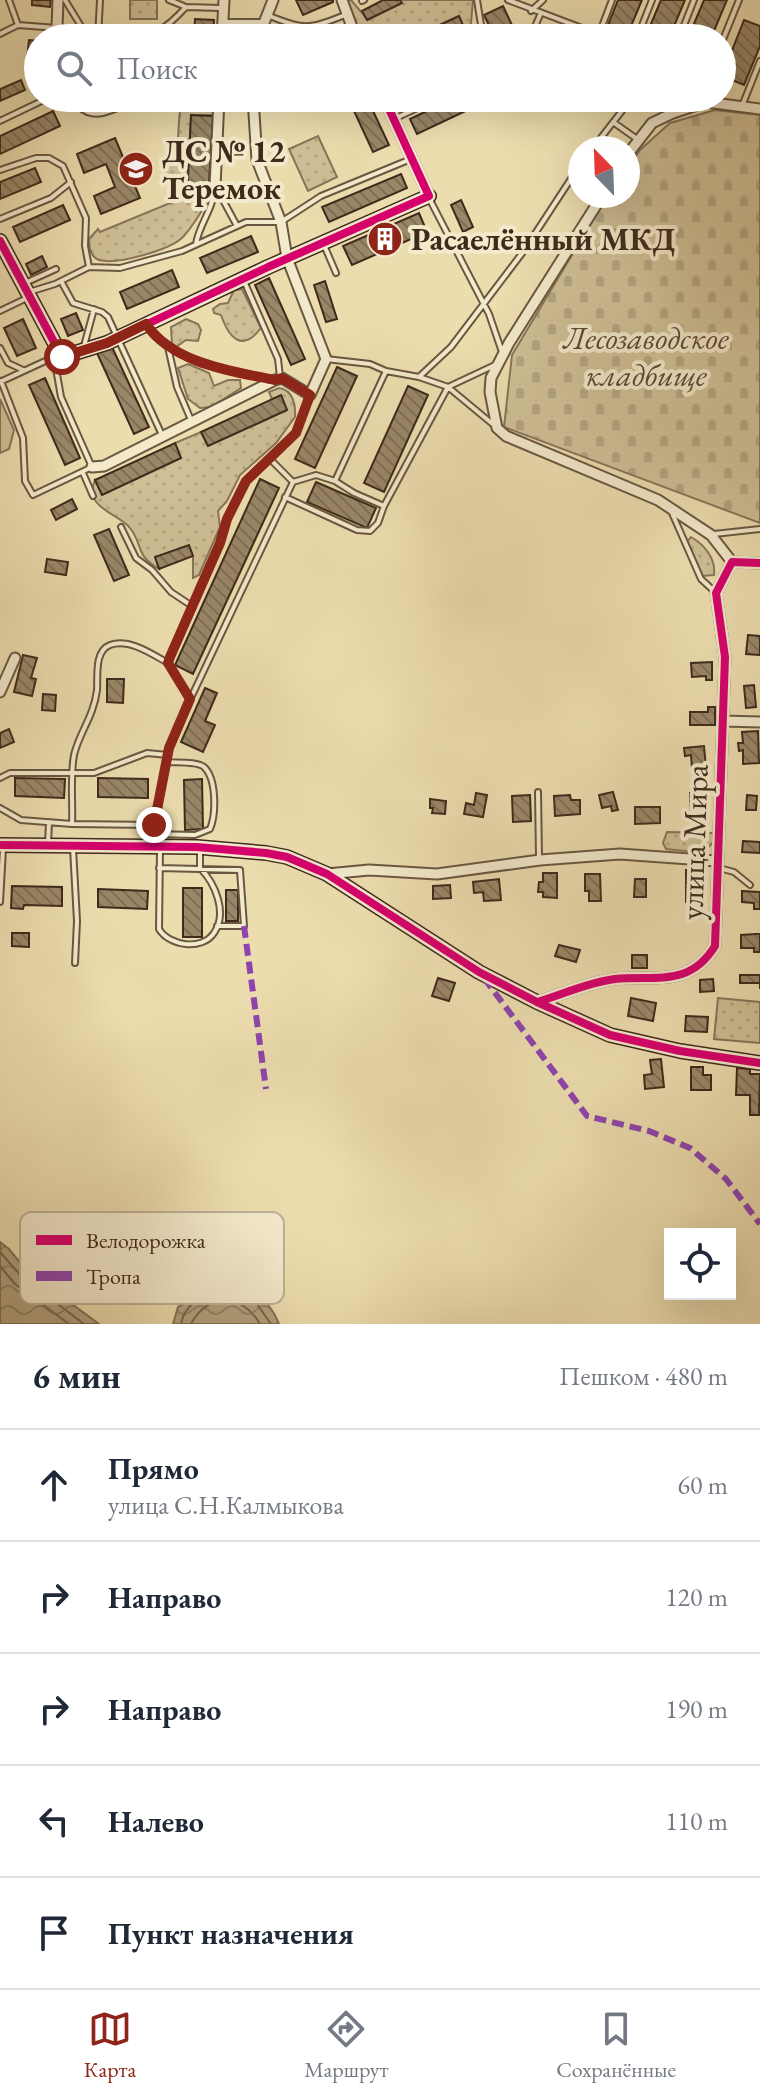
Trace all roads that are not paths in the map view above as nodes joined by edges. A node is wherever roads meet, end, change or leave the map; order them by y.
1 (9, 0) edge
2 (58, 0) edge
3 (65, 0) edge
4 (100, 0) edge
5 (169, 0) edge
6 (261, 0) edge
7 (342, 0) edge
8 (477, 0) edge
9 (508, 0) edge
10 (543, 0) edge
11 (612, 0) edge
12 (652, 0) edge
13 (694, 0) edge
14 (739, 0) edge
15 (273, 1) edge
16 (224, 4) edge
17 (186, 7) junction
18 (531, 11) junction
19 (347, 14) junction
20 (541, 14) junction
21 (266, 18) junction
22 (223, 22) joint
23 (57, 24) edge
24 (80, 24) edge
25 (99, 24) edge
26 (170, 24) edge
27 (264, 24) edge
28 (288, 24) edge
29 (321, 24) edge
30 (351, 24) edge
31 (481, 24) edge
32 (536, 24) edge
33 (570, 24) edge
34 (603, 24) edge
35 (643, 24) edge
36 (685, 24) edge
37 (729, 24) edge
38 (18, 25) junction
39 (24, 25) edge
40 (0, 34) edge
41 (760, 61) edge
42 (736, 105) edge
43 (742, 106) junction
44 (760, 109) edge
45 (24, 110) edge
46 (218, 112) edge
47 (254, 112) edge
48 (390, 112) edge
49 (408, 112) edge
50 (621, 112) edge
51 (673, 113) edge
52 (393, 119) junction
53 (0, 121) edge
54 (613, 122) junction
55 (602, 136) edge
56 (634, 136) edge
57 (640, 137) edge
58 (411, 159) junction
59 (0, 170) edge
60 (71, 182) junction
61 (568, 183) edge
62 (215, 187) junction
63 (429, 196) junction
64 (595, 208) edge
65 (0, 219) edge
66 (281, 222) junction
67 (237, 226) junction
68 (0, 241) edge
69 (323, 243) junction
70 (196, 244) junction
71 (287, 258) junction
72 (89, 267) junction
73 (56, 269) dead end
74 (336, 273) dead end
75 (243, 278) junction
76 (61, 281) junction
77 (26, 292) junction
78 (483, 303) junction
79 (94, 309) junction
80 (0, 311) edge
81 (146, 324) junction
82 (119, 337) junction
83 (168, 347) junction
84 (0, 348) edge
85 (83, 351) junction
86 (57, 356) junction
87 (326, 359) junction
88 (501, 359) junction
89 (25, 370) junction
90 (386, 371) junction
91 (419, 377) junction
92 (278, 379) junction
93 (1, 382) edge
94 (448, 387) junction
95 (310, 395) junction
96 (193, 423) junction
97 (497, 428) junction
98 (163, 437) junction
99 (270, 459) junction
100 (92, 467) junction
101 (82, 472) junction
102 (335, 481) junction
103 (293, 482) junction
104 (93, 496) dead end
105 (285, 497) junction
106 (384, 506) junction
107 (670, 507) junction
108 (121, 527) dead end
109 (760, 529) edge
110 (711, 535) junction
111 (732, 562) junction
112 (760, 563) edge
113 (716, 593) junction
114 (192, 606) junction
115 (15, 658) dead end
116 (168, 663) junction
117 (0, 692) edge
118 (190, 699) junction
119 (723, 721) junction
120 (760, 722) edge
121 (168, 755) junction
122 (167, 762) junction
123 (74, 773) junction
124 (0, 778) edge
125 (538, 792) dead end
126 (0, 808) edge
127 (49, 822) junction
128 (72, 824) junction
129 (154, 825) junction
130 (154, 842) junction
131 (2, 845) edge
132 (48, 845) junction
133 (73, 845) junction
134 (200, 848) junction
135 (540, 860) junction
136 (717, 864) junction
137 (159, 868) junction
138 (200, 868) junction
139 (327, 874) junction
140 (750, 885) dead end
141 (0, 902) edge
142 (217, 926) junction
143 (75, 963) dead end
144 (537, 1002) junction
145 (760, 1063) edge

1 - 38 lane
2 - 23 street
3 - 24 lane
4 - 25 lane
5 - 17 lane
6 - 15 lane
7 - 19 street
8 - 31 lane
9 - 18 lane
10 - 18 lane
11 - 34 lane
12 - 35 lane
13 - 36 lane
14 - 37 lane
15 - 21 street
16 - 17 lane
16 - 22 street
17 - 26 lane
18 - 20 lane
19 - 29 lane
19 - 30 street
20 - 32 lane
20 - 33 lane
21 - 22 lane
21 - 27 street
21 - 28 lane
38 - 39 lane
38 - 40 lane
41 - 43 lane
42 - 43 street
43 - 44 street
45 - 53 lane
46 - 62 street
47 - 66 street
48 - 52 street
49 - 52 lane
50 - 54 lane
51 - 57 street
52 - 58 street
54 - 55 lane
54 - 56 lane
58 - 63 street
58 - 66 lane
59 - 60 lane
60 - 65 lane
60 - 72 lane
61 - 78 lane
62 - 67 lane
62 - 70 lane
63 - 69 street
63 - 78 lane
64 - 88 street
66 - 67 lane
66 - 71 street
67 - 70 lane
68 - 77 street
69 - 71 street
69 - 74 lane
70 - 72 lane
71 - 75 street
71 - 87 street
72 - 76 lane
73 - 77 lane
75 - 81 street
75 - 92 lane
76 - 77 lane
76 - 79 lane
77 - 80 lane
77 - 86 street
78 - 88 lane
78 - 91 lane
79 - 82 lane
79 - 85 lane
81 - 82 street
81 - 83 lane
82 - 85 street
82 - 98 lane
83 - 92 lane
83 - 96 lane
84 - 89 lane
85 - 86 street
86 - 89 lane
86 - 100 lane
87 - 90 lane
87 - 95 street
88 - 94 lane
88 - 97 street
89 - 93 lane
90 - 91 lane
90 - 102 lane
91 - 94 lane
92 - 95 street
92 - 96 street
93 - 101 lane
94 - 97 lane
94 - 106 lane
95 - 99 lane
96 - 98 street
97 - 107 street
98 - 100 street
99 - 103 lane
99 - 114 lane
100 - 101 lane
101 - 104 lane
102 - 103 lane
102 - 106 lane
103 - 105 lane
105 - 106 lane
105 - 118 lane
107 - 110 street
107 - 113 lane
108 - 114 lane
109 - 110 lane
110 - 111 street
111 - 112 street
111 - 113 street
113 - 119 street, улица Мира
114 - 116 lane
115 - 117 street
116 - 118 lane
116 - 123 lane
118 - 121 lane
119 - 120 street
119 - 136 street, улица Мира
121 - 122 lane
121 - 123 lane
122 - 129 lane
122 - 130 lane
123 - 124 lane
123 - 128 lane
125 - 135 lane
126 - 127 lane
127 - 128 lane
127 - 132 lane
128 - 129 lane
129 - 130 lane
130 - 133 street
130 - 134 street
130 - 137 lane
131 - 132 street
131 - 141 lane
132 - 133 street
133 - 143 lane
134 - 138 lane
134 - 139 street
135 - 136 street
135 - 139 street
136 - 140 lane
136 - 144 street, улица Мира
137 - 138 lane
137 - 142 lane
138 - 142 lane
138 - 142 lane
139 - 144 street
144 - 145 street

